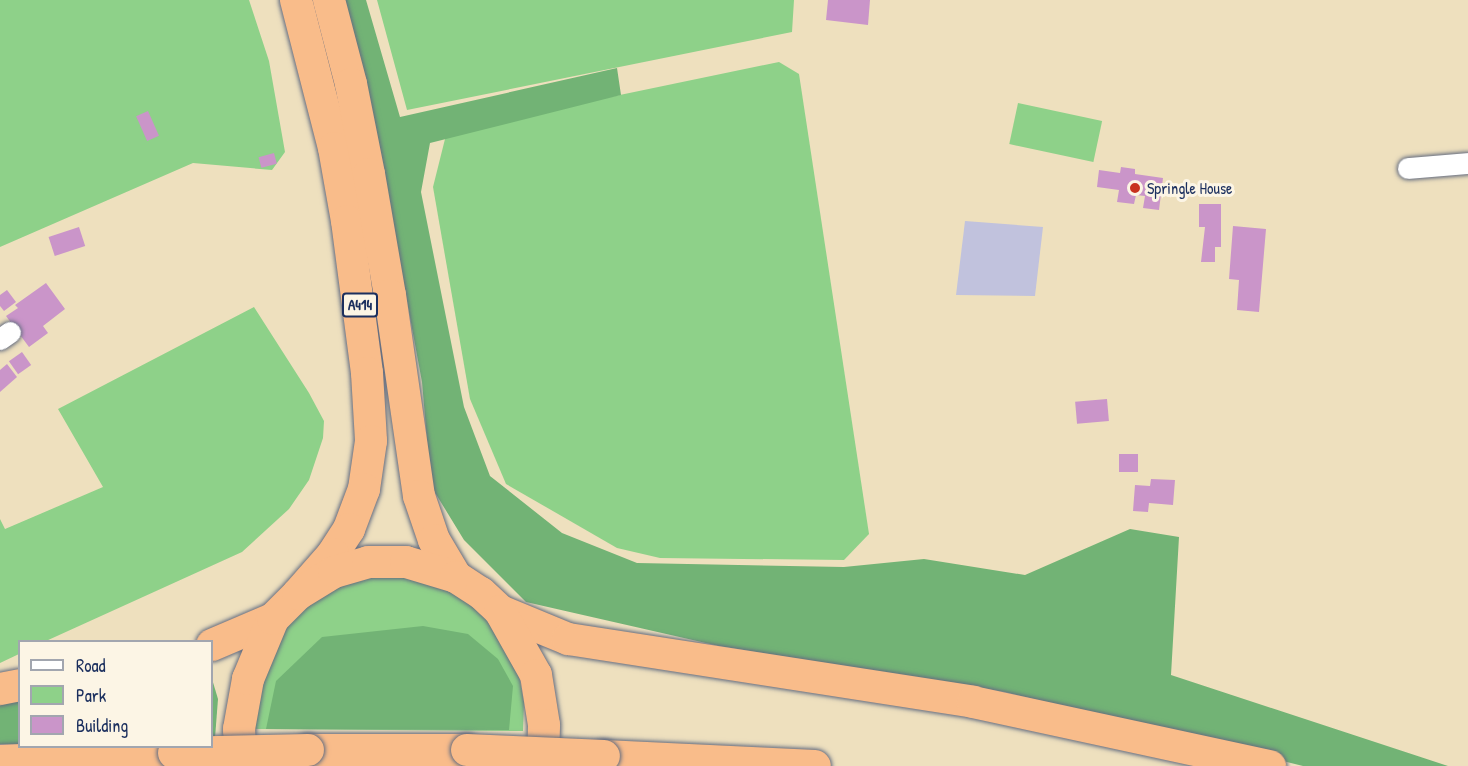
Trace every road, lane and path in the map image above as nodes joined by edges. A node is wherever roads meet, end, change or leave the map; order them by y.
1 (296, 0) edge
2 (329, 0) edge
3 (1468, 163) edge
4 (1408, 168) dead end
5 (456, 577) junction
6 (298, 594) junction
7 (500, 611) junction
8 (273, 619) junction
9 (213, 645) edge
10 (18, 685) edge
11 (0, 689) edge
12 (0, 761) edge
13 (241, 766) edge
14 (543, 766) edge
15 (815, 766) edge
16 (1270, 766) edge

1 - 6 highway, A414
2 - 5 highway, A414
3 - 4 street
5 - 6 highway
5 - 7 highway
6 - 8 highway
7 - 14 highway
7 - 16 highway
8 - 9 highway
8 - 13 highway
10 - 11 highway
12 - 15 highway, bridge

